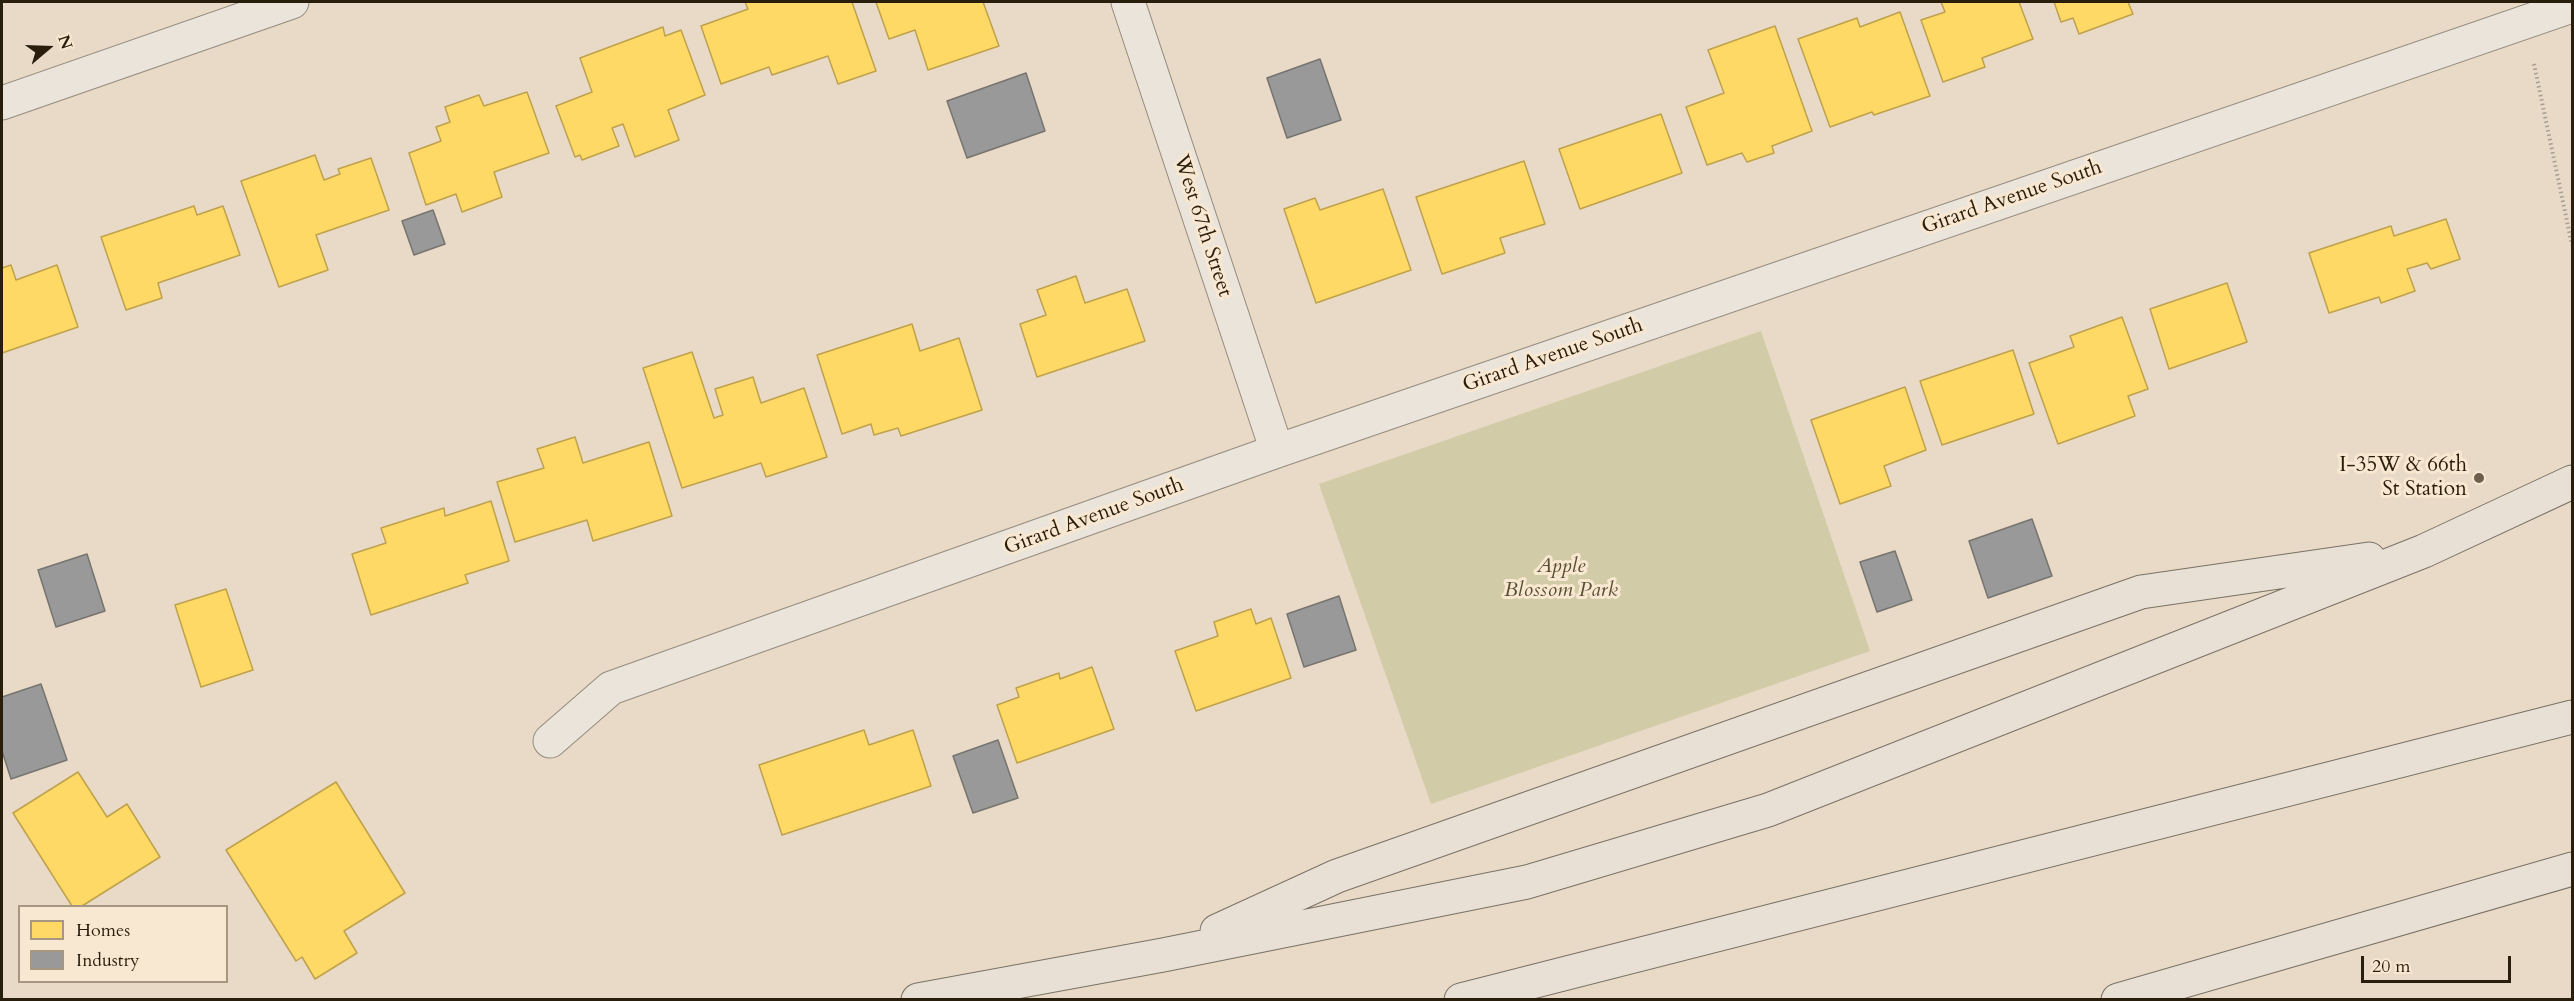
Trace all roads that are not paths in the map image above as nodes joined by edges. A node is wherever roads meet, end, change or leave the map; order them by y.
1 (292, 2) edge
2 (1128, 2) edge
3 (2572, 6) edge
4 (2, 103) edge
5 (1277, 451) junction
6 (2572, 482) edge
7 (2424, 551) junction
8 (2572, 717) edge
9 (550, 741) dead end
10 (2572, 868) edge
11 (1163, 955) junction
12 (918, 999) edge
13 (1461, 999) edge
14 (2118, 999) edge

1 - 4 street
2 - 5 street, West 67th Street
3 - 5 street, Girard Avenue South
5 - 9 street, Girard Avenue South
6 - 7 highway
7 - 11 highway
7 - 11 highway
8 - 13 highway
10 - 14 highway
11 - 12 highway

